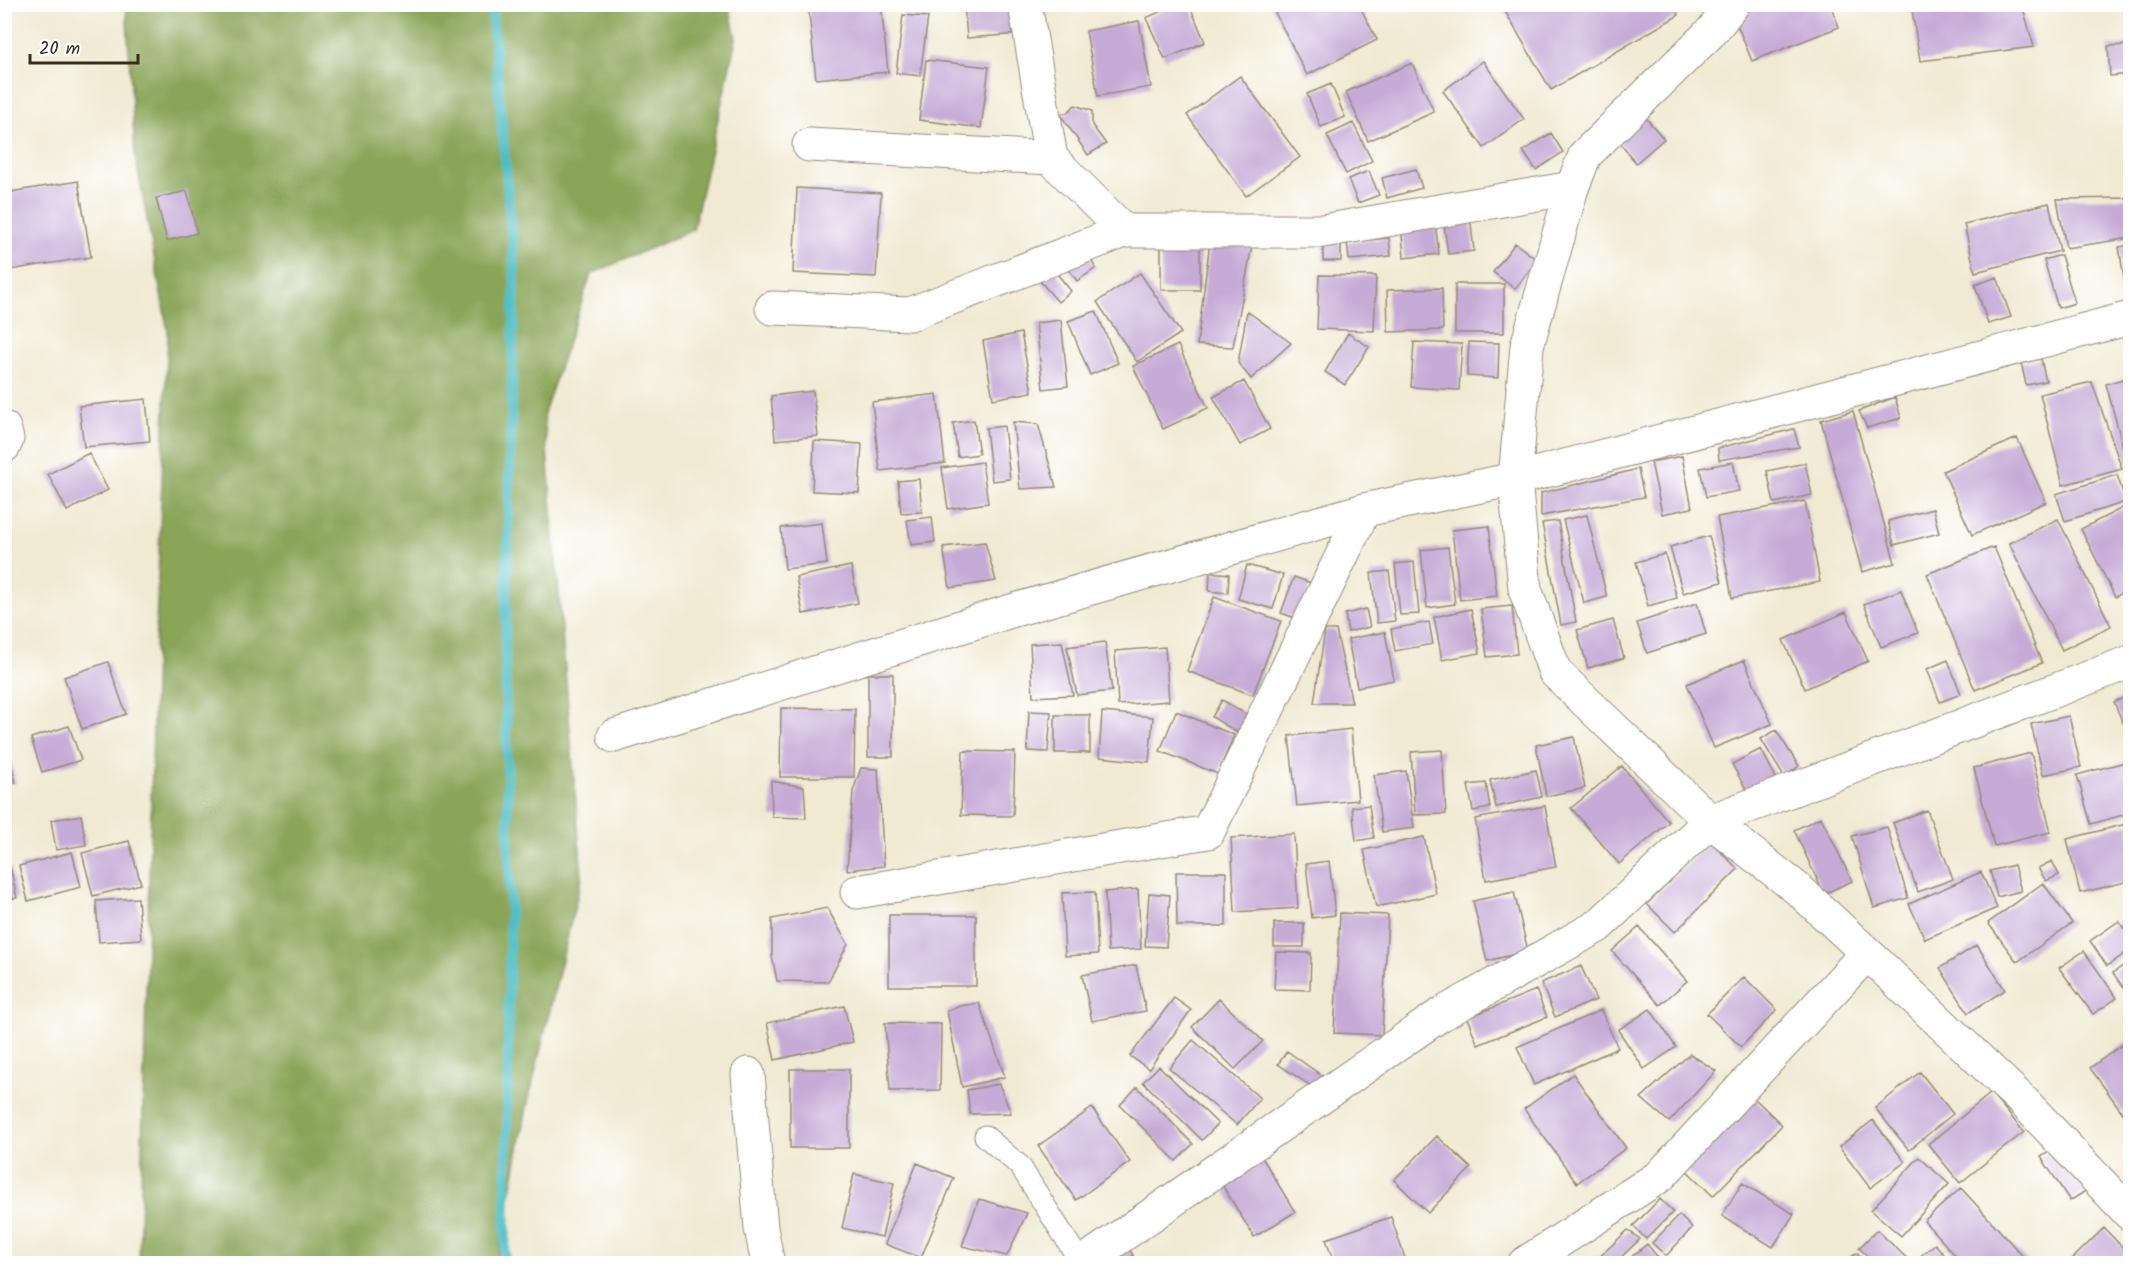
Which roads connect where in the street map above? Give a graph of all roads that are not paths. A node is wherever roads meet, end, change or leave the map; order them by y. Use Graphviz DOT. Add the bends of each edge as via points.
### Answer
graph roads {
  1 [pos="1025,4"];
  2 [pos="1733,4"];
  3 [pos="809,145"];
  4 [pos="1051,158"];
  5 [pos="1572,188"];
  6 [pos="1124,231"];
  7 [pos="772,308"];
  8 [pos="2130,318"];
  9 [pos="4,428"];
  10 [pos="4,446"];
  11 [pos="1515,480"];
  12 [pos="1364,510"];
  13 [pos="2130,662"];
  14 [pos="614,736"];
  15 [pos="1710,821"];
  16 [pos="857,892"];
  17 [pos="1867,953"];
  18 [pos="748,1074"];
  19 [pos="985,1137"];
  20 [pos="2130,1214"];
  21 [pos="768,1263"];
  22 [pos="1081,1263"];
  23 [pos="1524,1263"];
  1 -- 4 [label="street"];
  2 -- 5 [label="street" via="1713,30 1585,156"];
  3 -- 4 [label="street"];
  4 -- 6 [label="street"];
  5 -- 6 [label="street" via="1323,231"];
  5 -- 11 [label="street" via="1527,346"];
  6 -- 7 [label="street" via="910,314"];
  8 -- 11 [label="street"];
  9 -- 10 [label="street"];
  11 -- 12 [label="street"];
  11 -- 15 [label="street" via="1526,589 1555,672"];
  12 -- 14 [label="street" via="1011,611"];
  12 -- 16 [label="street" via="1208,832"];
  13 -- 15 [label="street"];
  15 -- 17 [label="street" via="1799,890"];
  15 -- 22 [label="street" via="1598,926 1440,1015"];
  17 -- 20 [label="street" via="2023,1101"];
  17 -- 23 [label="street" via="1660,1176"];
  18 -- 21 [label="street" via="761,1228"];
  19 -- 22 [label="lane" via="1020,1166"];
}
